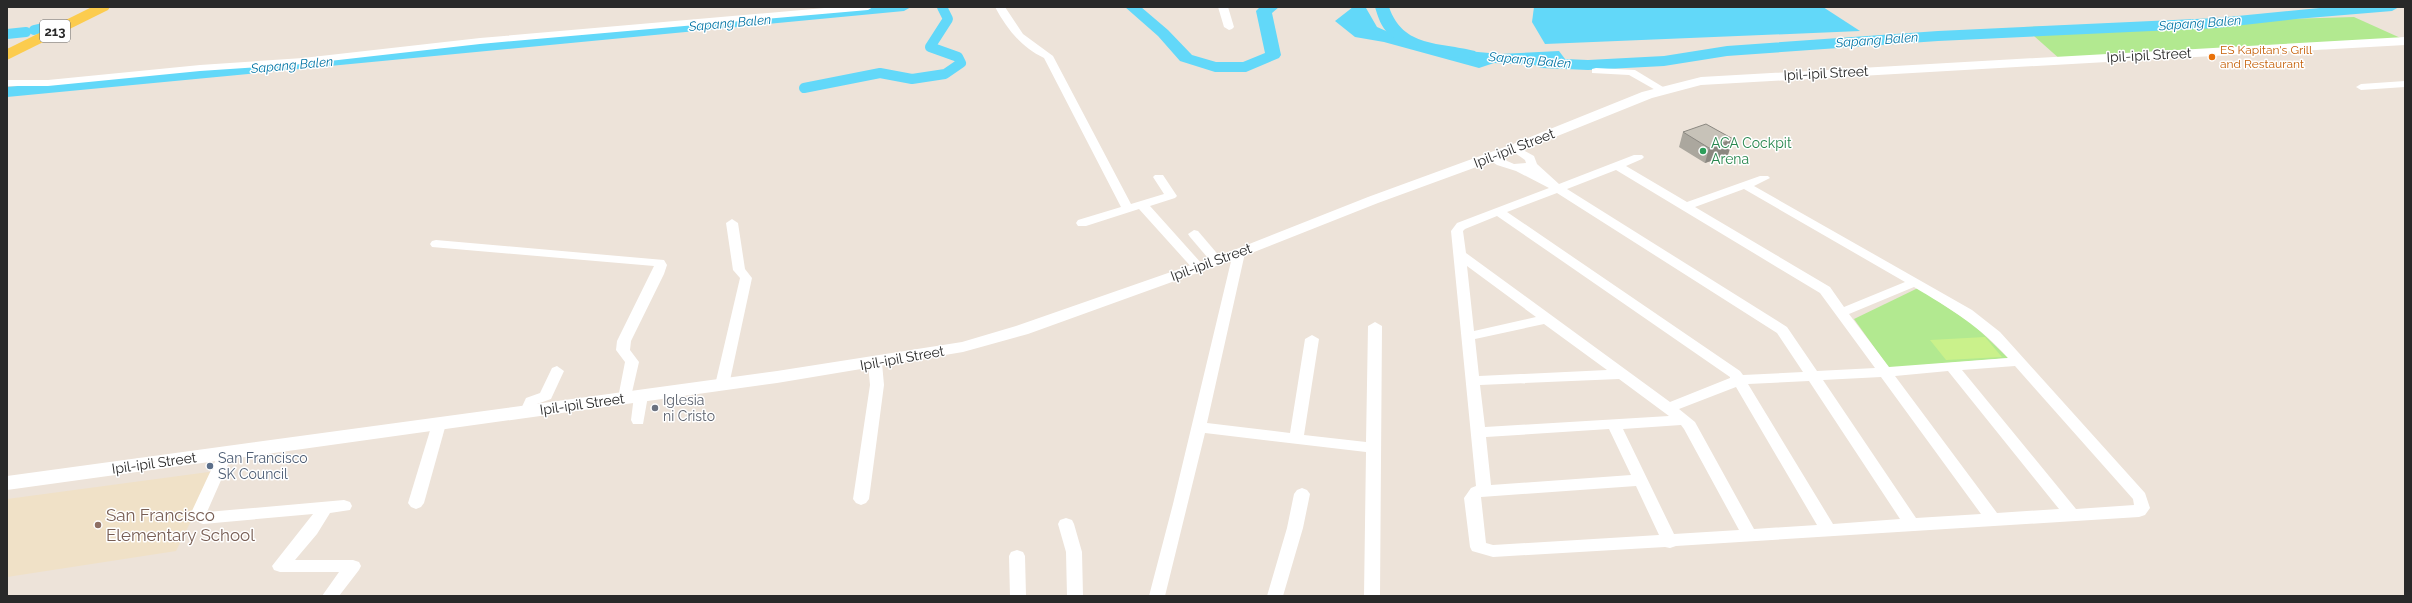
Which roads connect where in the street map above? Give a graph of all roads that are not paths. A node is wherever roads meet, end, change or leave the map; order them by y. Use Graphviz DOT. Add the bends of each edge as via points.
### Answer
graph roads {
  1 [pos="103,7"];
  2 [pos="868,7"];
  3 [pos="1000,7"];
  4 [pos="1223,7"];
  5 [pos="1229,27"];
  6 [pos="2405,41"];
  7 [pos="7,55"];
  8 [pos="1596,71"];
  9 [pos="7,83"];
  10 [pos="2405,84"];
  11 [pos="2361,87"];
  12 [pos="1663,90"];
  13 [pos="1514,148"];
  14 [pos="1491,157"];
  15 [pos="1638,157"];
  16 [pos="1532,165"];
  17 [pos="1618,166"];
  18 [pos="1518,168"];
  19 [pos="1159,177"];
  20 [pos="1764,178"];
  21 [pos="1546,181"];
  22 [pos="1746,186"];
  23 [pos="1561,189"];
  24 [pos="1142,205"];
  25 [pos="1687,206"];
  26 [pos="1128,209"];
  27 [pos="1500,213"];
  28 [pos="732,223"];
  29 [pos="1082,223"];
  30 [pos="1194,234"];
  31 [pos="436,244"];
  32 [pos="1239,253"];
  33 [pos="1461,256"];
  34 [pos="1217,260"];
  35 [pos="1198,267"];
  36 [pos="1915,282"];
  37 [pos="1841,312"];
  38 [pos="1547,319"];
  39 [pos="1375,326"];
  40 [pos="1469,336"];
  41 [pos="1312,339"];
  42 [pos="2020,361"];
  43 [pos="875,363"];
  44 [pos="1952,367"];
  45 [pos="557,371"];
  46 [pos="1886,372"];
  47 [pos="1623,374"];
  48 [pos="1813,377"];
  49 [pos="1739,380"];
  50 [pos="1473,381"];
  51 [pos="722,385"];
  52 [pos="640,396"];
  53 [pos="625,398"];
  54 [pos="1669,408"];
  55 [pos="527,412"];
  56 [pos="638,420"];
  57 [pos="1684,420"];
  58 [pos="439,424"];
  59 [pos="1614,424"];
  60 [pos="1199,427"];
  61 [pos="1478,432"];
  62 [pos="1296,439"];
  63 [pos="1373,448"];
  64 [pos="226,453"];
  65 [pos="1641,480"];
  66 [pos="7,484"];
  67 [pos="1484,490"];
  68 [pos="1302,494"];
  69 [pos="861,499"];
  70 [pos="416,503"];
  71 [pos="344,506"];
  72 [pos="325,508"];
  73 [pos="2072,514"];
  74 [pos="1992,518"];
  75 [pos="1066,524"];
  76 [pos="1912,525"];
  77 [pos="1830,531"];
  78 [pos="1750,536"];
  79 [pos="1670,542"];
  80 [pos="1017,556"];
  81 [pos="330,596"];
  82 [pos="1018,596"];
  83 [pos="1075,596"];
  84 [pos="1157,596"];
  85 [pos="1275,596"];
  86 [pos="1372,596"];
  1 -- 7 [label="main road, 213"];
  2 -- 9 [label="street" via="472,42 302,61 193,68 48,84"];
  3 -- 26 [label="street" via="1032,50 1048,56"];
  4 -- 5 [label="street"];
  6 -- 12 [label="street, Ipil-ipil Street" via="1758,76 1701,81"];
  8 -- 12 [label="street" via="1631,72"];
  10 -- 11 [label="street"];
  12 -- 13 [label="street, Ipil-ipil Street"];
  13 -- 14 [label="street, Ipil-ipil Street"];
  13 -- 16 [label="street" via="1530,158"];
  14 -- 18 [label="street"];
  14 -- 32 [label="street, Ipil-ipil Street"];
  15 -- 17 [label="street"];
  16 -- 18 [label="street"];
  16 -- 21 [label="street" via="1546,176"];
  17 -- 23 [label="street"];
  17 -- 25 [label="street"];
  18 -- 21 [label="street"];
  19 -- 24 [label="street" via="1171,196"];
  20 -- 22 [label="street"];
  21 -- 23 [label="street"];
  22 -- 25 [label="street"];
  22 -- 36 [label="street"];
  23 -- 27 [label="street"];
  23 -- 48 [label="street" via="1782,330"];
  24 -- 26 [label="street"];
  24 -- 35 [label="street"];
  25 -- 37 [label="street" via="1821,286"];
  26 -- 29 [label="street"];
  27 -- 33 [label="street" via="1461,226 1457,230"];
  27 -- 49 [label="street" via="1728,369"];
  28 -- 51 [label="street" via="739,270 746,278"];
  30 -- 34 [label="street"];
  31 -- 53 [label="street" via="660,263 658,274 624,341 623,350 632,362"];
  32 -- 34 [label="street, Ipil-ipil Street"];
  32 -- 60 [label="street"];
  33 -- 38 [label="street"];
  33 -- 40 [label="street"];
  34 -- 35 [label="street, Ipil-ipil Street"];
  35 -- 43 [label="street, Ipil-ipil Street" via="996,339"];
  36 -- 37 [label="street"];
  36 -- 42 [label="street" via="1967,313 1995,335"];
  37 -- 46 [label="street"];
  38 -- 40 [label="street"];
  38 -- 47 [label="street"];
  39 -- 63 [label="street"];
  40 -- 50 [label="street"];
  41 -- 62 [label="street"];
  42 -- 44 [label="street"];
  42 -- 73 [label="street" via="2140,497 2142,505 2139,511"];
  43 -- 51 [label="street, Ipil-ipil Street"];
  43 -- 69 [label="street" via="877,385"];
  44 -- 46 [label="street"];
  44 -- 73 [label="street"];
  45 -- 55 [label="street" via="546,396 531,401"];
  46 -- 48 [label="street"];
  46 -- 74 [label="street"];
  47 -- 50 [label="street"];
  47 -- 54 [label="street"];
  48 -- 49 [label="street"];
  48 -- 76 [label="street"];
  49 -- 54 [label="street"];
  49 -- 77 [label="street"];
  50 -- 61 [label="street"];
  51 -- 52 [label="street, Ipil-ipil Street"];
  52 -- 53 [label="street, Ipil-ipil Street"];
  52 -- 56 [label="street"];
  53 -- 55 [label="street, Ipil-ipil Street"];
  54 -- 57 [label="street"];
  55 -- 58 [label="street, Ipil-ipil Street"];
  57 -- 59 [label="street"];
  57 -- 78 [label="street" via="1690,426"];
  58 -- 64 [label="street, Ipil-ipil Street"];
  58 -- 70 [label="street"];
  59 -- 61 [label="street"];
  59 -- 65 [label="street"];
  60 -- 62 [label="street"];
  60 -- 84 [label="street"];
  61 -- 67 [label="street"];
  62 -- 63 [label="street"];
  63 -- 86 [label="street"];
  64 -- 66 [label="street, Ipil-ipil Street"];
  64 -- 72 [label="street" via="199,513 203,518"];
  65 -- 67 [label="street"];
  65 -- 79 [label="street"];
  67 -- 79 [label="street" via="1476,492 1472,498 1476,544 1483,549 1493,551"];
  68 -- 85 [label="street"];
  71 -- 72 [label="street"];
  72 -- 81 [label="street" via="311,530 280,566 353,566"];
  73 -- 74 [label="street"];
  74 -- 76 [label="street"];
  75 -- 83 [label="street" via="1074,552"];
  76 -- 77 [label="street"];
  77 -- 78 [label="street"];
  78 -- 79 [label="street"];
  80 -- 82 [label="street"];
}
